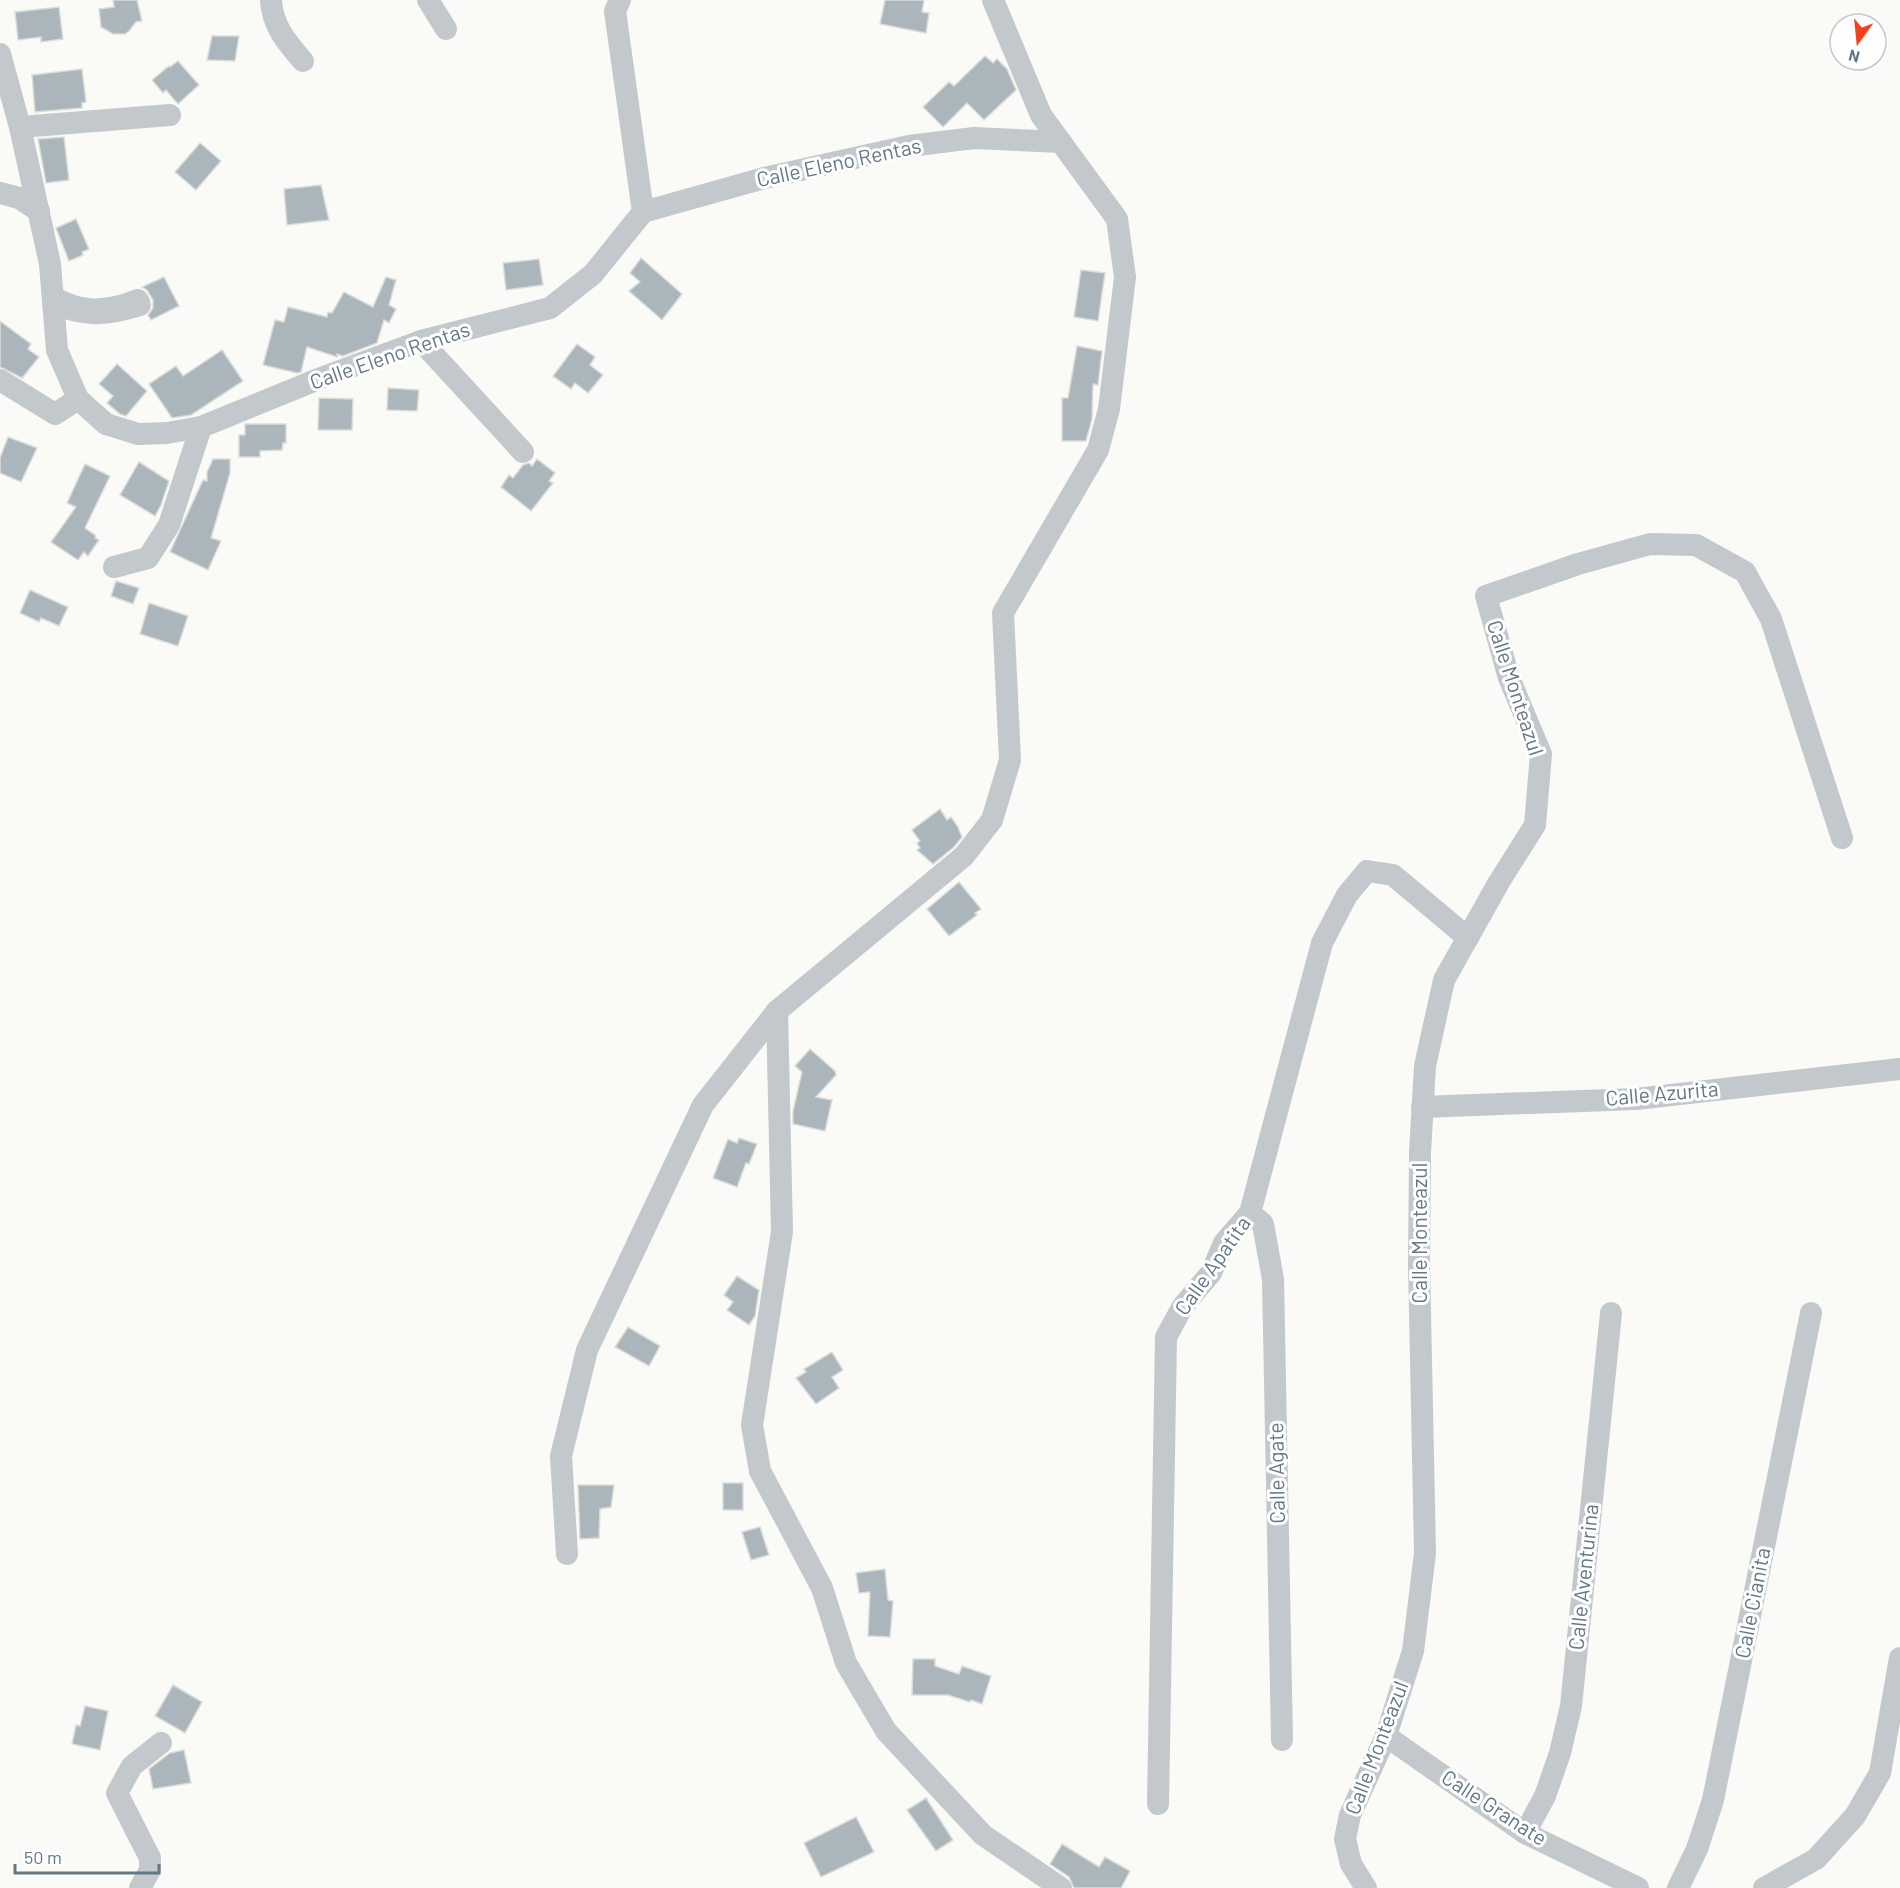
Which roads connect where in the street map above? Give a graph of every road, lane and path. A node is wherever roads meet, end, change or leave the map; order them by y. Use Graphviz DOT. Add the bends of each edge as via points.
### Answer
graph roads {
  1 [pos="272,0"];
  2 [pos="428,0"];
  3 [pos="620,0"];
  4 [pos="993,0"];
  5 [pos="446,29"];
  6 [pos="0,54"];
  7 [pos="303,61"];
  8 [pos="170,115"];
  9 [pos="20,127"];
  10 [pos="1060,142"];
  11 [pos="0,193"];
  12 [pos="39,211"];
  13 [pos="643,212"];
  14 [pos="421,341"];
  15 [pos="0,380"];
  16 [pos="78,399"];
  17 [pos="201,427"];
  18 [pos="523,452"];
  19 [pos="114,567"];
  20 [pos="1842,838"];
  21 [pos="1468,938"];
  22 [pos="777,1011"];
  23 [pos="1900,1069"];
  24 [pos="1422,1107"];
  25 [pos="1250,1214"];
  26 [pos="1611,1313"];
  27 [pos="1811,1313"];
  28 [pos="567,1554"];
  29 [pos="1900,1658"];
  30 [pos="1386,1736"];
  31 [pos="1282,1740"];
  32 [pos="161,1743"];
  33 [pos="1158,1804"];
  34 [pos="1525,1833"];
  35 [pos="140,1888"];
  36 [pos="1060,1888"];
  37 [pos="1366,1888"];
  38 [pos="1638,1888"];
  39 [pos="1678,1888"];
  40 [pos="1764,1888"];
  1 -- 7 [label="street" via="272,11 284,41"];
  2 -- 5 [label="street"];
  3 -- 13 [label="street" via="615,11"];
  4 -- 10 [label="street" via="1041,115"];
  6 -- 9 [label="street, Calle Eleno Rentas"];
  8 -- 9 [label="street"];
  9 -- 12 [label="street, Calle Eleno Rentas"];
  10 -- 13 [label="street, Calle Eleno Rentas" via="974,138 909,146 765,178"];
  10 -- 22 [label="street" via="1117,219 1125,277 1110,409 1098,450 1003,613 1010,760 992,820 964,856"];
  11 -- 12 [label="street" via="20,198"];
  12 -- 16 [label="street, Calle Eleno Rentas" via="50,264 57,350"];
  13 -- 14 [label="street, Calle Eleno Rentas" via="593,274 550,308"];
  14 -- 17 [label="street, Calle Eleno Rentas"];
  14 -- 18 [label="street"];
  15 -- 16 [label="street" via="56,414"];
  16 -- 17 [label="street, Calle Eleno Rentas" via="106,424 138,434"];
  17 -- 19 [label="street" via="164,533 148,558"];
  20 -- 21 [label="street, Calle Monteazul" via="1771,619 1745,572 1696,545 1650,544 1486,596 1509,678 1541,754 1535,825"];
  21 -- 24 [label="street, Calle Monteazul" via="1444,980 1425,1066"];
  21 -- 25 [label="street, Calle Apatita" via="1393,875 1367,871 1347,895 1322,943"];
  22 -- 28 [label="street" via="703,1105 587,1350 561,1456"];
  22 -- 36 [label="street" via="782,1232 752,1425 760,1471 822,1588 846,1663 886,1731 982,1835"];
  23 -- 24 [label="street, Calle Azurita" via="1636,1099"];
  24 -- 30 [label="street, Calle Monteazul" via="1419,1264 1425,1553 1413,1651"];
  25 -- 31 [label="street, Calle Agate" via="1263,1224 1273,1279"];
  25 -- 33 [label="street, Calle Apatita" via="1224,1243 1211,1273 1183,1306 1166,1337"];
  26 -- 34 [label="street, Calle Aventurina" via="1571,1706 1545,1796"];
  27 -- 39 [label="street, Calle Cianita" via="1713,1800 1697,1849"];
  29 -- 40 [label="street" via="1880,1773 1860,1808 1816,1859"];
  30 -- 34 [label="street, Calle Granate"];
  30 -- 37 [label="street, Calle Monteazul" via="1350,1815 1345,1839 1351,1864"];
  32 -- 35 [label="street" via="132,1766 117,1793 150,1858 150,1870"];
  34 -- 38 [label="street, Calle Granate"];
}
